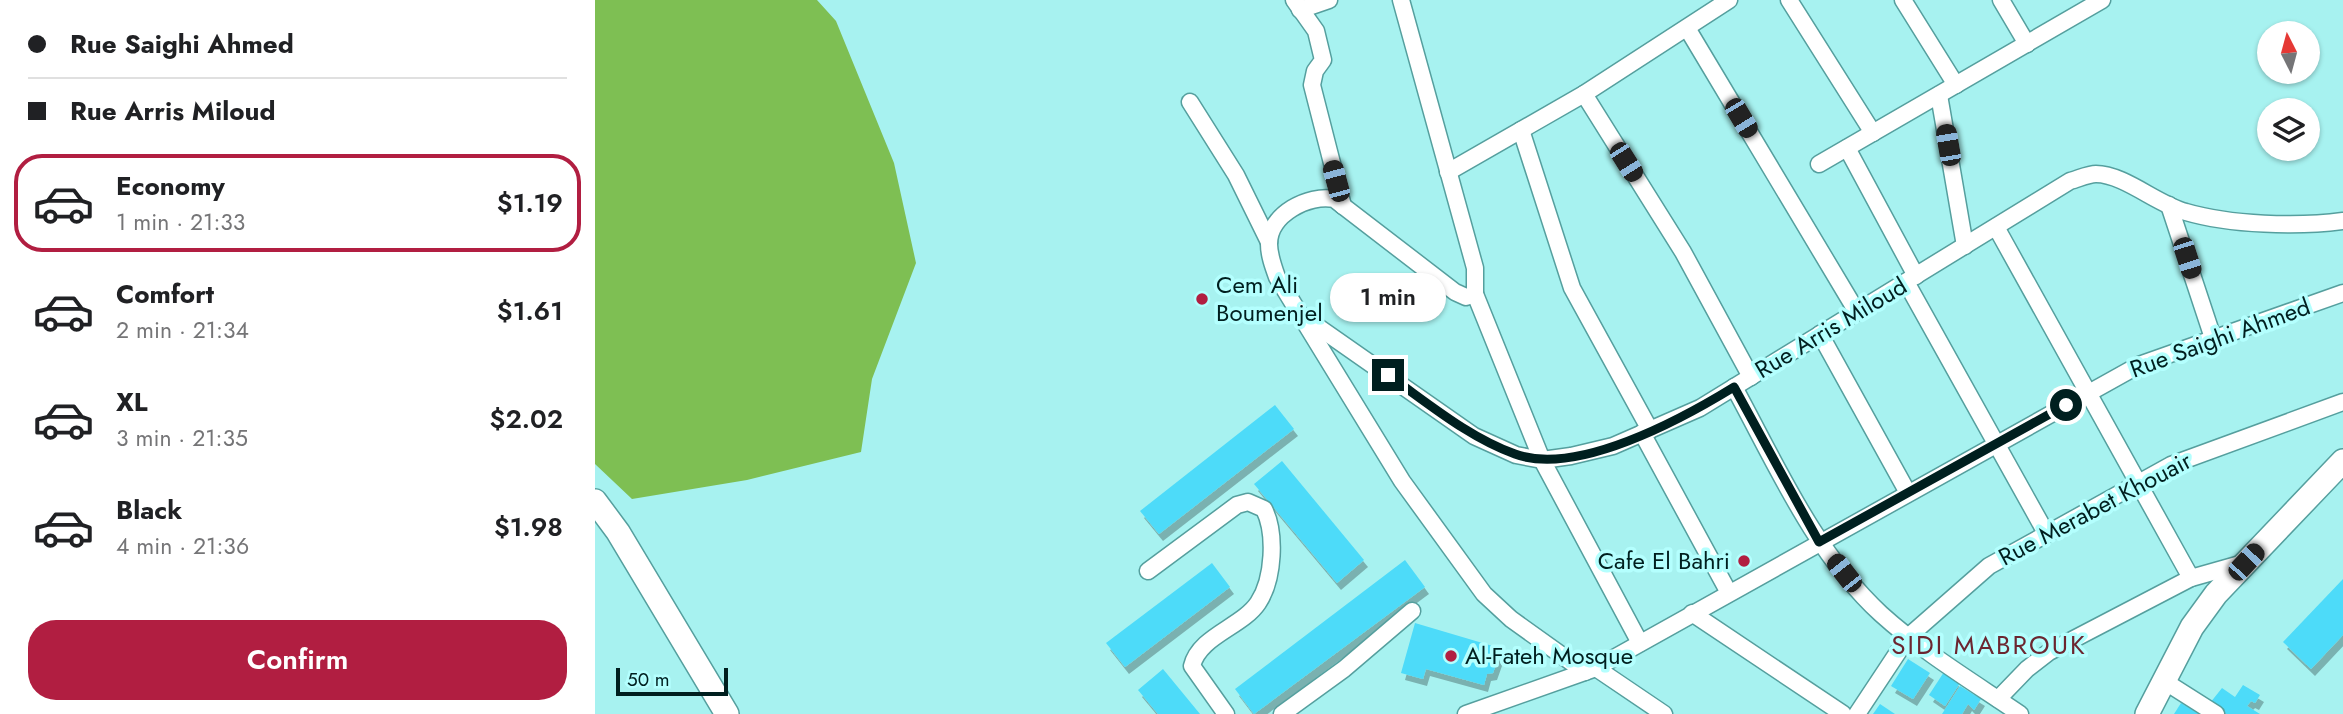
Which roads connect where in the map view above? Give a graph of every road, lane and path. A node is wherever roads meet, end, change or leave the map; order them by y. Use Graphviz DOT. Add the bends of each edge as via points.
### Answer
graph roads {
  1 [pos="1329,0"];
  2 [pos="1401,0"];
  3 [pos="1729,0"];
  4 [pos="1789,0"];
  5 [pos="1903,0"];
  6 [pos="2001,0"];
  7 [pos="2102,0"];
  8 [pos="1297,5"];
  9 [pos="1686,27"];
  10 [pos="2027,44"];
  11 [pos="1956,85"];
  12 [pos="1584,94"];
  13 [pos="1939,95"];
  14 [pos="1190,102"];
  15 [pos="1521,130"];
  16 [pos="1873,133"];
  17 [pos="1847,148"];
  18 [pos="1819,164"];
  19 [pos="1448,172"];
  20 [pos="2169,205"];
  21 [pos="1343,206"];
  22 [pos="2343,221"];
  23 [pos="1996,227"];
  24 [pos="1269,242"];
  25 [pos="1965,246"];
  26 [pos="1911,279"];
  27 [pos="2343,293"];
  28 [pos="1475,294"];
  29 [pos="1857,312"];
  30 [pos="1301,314"];
  31 [pos="1821,334"];
  32 [pos="2213,338"];
  33 [pos="1751,377"];
  34 [pos="1734,387"];
  35 [pos="2088,393"];
  36 [pos="2343,402"];
  37 [pos="1646,432"];
  38 [pos="1997,442"];
  39 [pos="1542,460"];
  40 [pos="2343,461"];
  41 [pos="2139,481"];
  42 [pos="1908,493"];
  43 [pos="595,501"];
  44 [pos="2046,533"];
  45 [pos="1819,542"];
  46 [pos="2246,562"];
  47 [pos="1148,571"];
  48 [pos="2191,578"];
  49 [pos="1729,593"];
  50 [pos="1412,611"];
  51 [pos="1692,613"];
  52 [pos="1908,637"];
  53 [pos="1640,643"];
  54 [pos="1591,670"];
  55 [pos="2164,681"];
  56 [pos="1998,699"];
  57 [pos="727,714"];
  58 [pos="1226,714"];
  59 [pos="1282,714"];
  60 [pos="1466,714"];
  61 [pos="1664,714"];
  62 [pos="1843,714"];
  63 [pos="1857,714"];
  64 [pos="2020,714"];
  65 [pos="2147,714"];
  66 [pos="2216,714"];
  1 -- 8 [label="street"];
  2 -- 19 [label="street"];
  3 -- 9 [label="street"];
  4 -- 16 [label="street"];
  5 -- 11 [label="street"];
  6 -- 10 [label="street"];
  7 -- 10 [label="street"];
  8 -- 21 [label="street" via="1316,31 1323,60 1312,85"];
  9 -- 12 [label="street"];
  9 -- 29 [label="street"];
  10 -- 11 [label="street"];
  11 -- 13 [label="street"];
  12 -- 15 [label="street"];
  12 -- 33 [label="street" via="1683,252"];
  13 -- 16 [label="street"];
  13 -- 25 [label="street"];
  14 -- 24 [label="street" via="1236,174"];
  15 -- 19 [label="street"];
  15 -- 37 [label="street" via="1572,288"];
  16 -- 17 [label="street"];
  17 -- 18 [label="street"];
  17 -- 26 [label="street"];
  19 -- 28 [label="street" via="1475,268"];
  20 -- 22 [label="street, Rue Arris Miloud" via="2213,218"];
  20 -- 23 [label="street, Rue Arris Miloud" via="2117,179 2096,174 2070,181"];
  20 -- 32 [label="street"];
  21 -- 24 [label="street" via="1320,197 1305,201 1282,217"];
  21 -- 28 [label="street" via="1455,292 1466,297"];
  23 -- 25 [label="street, Rue Arris Miloud"];
  23 -- 35 [label="street"];
  24 -- 30 [label="street" via="1277,276"];
  25 -- 26 [label="street, Rue Arris Miloud"];
  26 -- 29 [label="street, Rue Arris Miloud"];
  26 -- 38 [label="street"];
  27 -- 32 [label="street, Rue Saighi Ahmed"];
  28 -- 39 [label="street"];
  29 -- 31 [label="street, Rue Arris Miloud"];
  30 -- 39 [label="street, Rue Arris Miloud" via="1474,436 1516,455"];
  30 -- 54 [label="street" via="1402,481 1484,594 1511,619"];
  31 -- 33 [label="street, Rue Arris Miloud"];
  31 -- 42 [label="street"];
  32 -- 35 [label="street, Rue Saighi Ahmed" via="2139,365"];
  33 -- 34 [label="street, Rue Arris Miloud"];
  34 -- 37 [label="street, Rue Arris Miloud"];
  34 -- 45 [label="street"];
  35 -- 38 [label="street, Rue Saighi Ahmed"];
  35 -- 41 [label="street"];
  36 -- 41 [label="street, Rue Merabet Khouair" via="2239,437"];
  37 -- 39 [label="street, Rue Arris Miloud" via="1613,446"];
  37 -- 49 [label="street"];
  38 -- 42 [label="street, Rue Saighi Ahmed"];
  38 -- 44 [label="street"];
  39 -- 53 [label="street"];
  40 -- 46 [label="street"];
  41 -- 44 [label="street, Rue Merabet Khouair"];
  41 -- 48 [label="street"];
  42 -- 45 [label="street, Rue Saighi Ahmed"];
  43 -- 57 [label="street"];
  44 -- 52 [label="street, Rue Merabet Khouair" via="1989,566"];
  45 -- 49 [label="street, Rue Saighi Ahmed"];
  45 -- 52 [label="street"];
  46 -- 48 [label="street"];
  46 -- 55 [label="street" via="2192,627"];
  47 -- 58 [label="street" via="1237,505 1248,502 1264,509 1272,524 1272,558 1258,603 1198,651 1192,666"];
  48 -- 56 [label="street" via="2049,652"];
  49 -- 51 [label="street, Rue Saighi Ahmed"];
  50 -- 59 [label="street"];
  51 -- 53 [label="street, Rue Saighi Ahmed"];
  51 -- 62 [label="street"];
  52 -- 56 [label="street"];
  52 -- 63 [label="street, Rue Merabet Khouair"];
  53 -- 54 [label="street, Rue Saighi Ahmed"];
  54 -- 60 [label="street, Rue Saighi Ahmed"];
  54 -- 61 [label="street"];
  55 -- 65 [label="street"];
  55 -- 66 [label="street"];
  56 -- 64 [label="street"];
}
